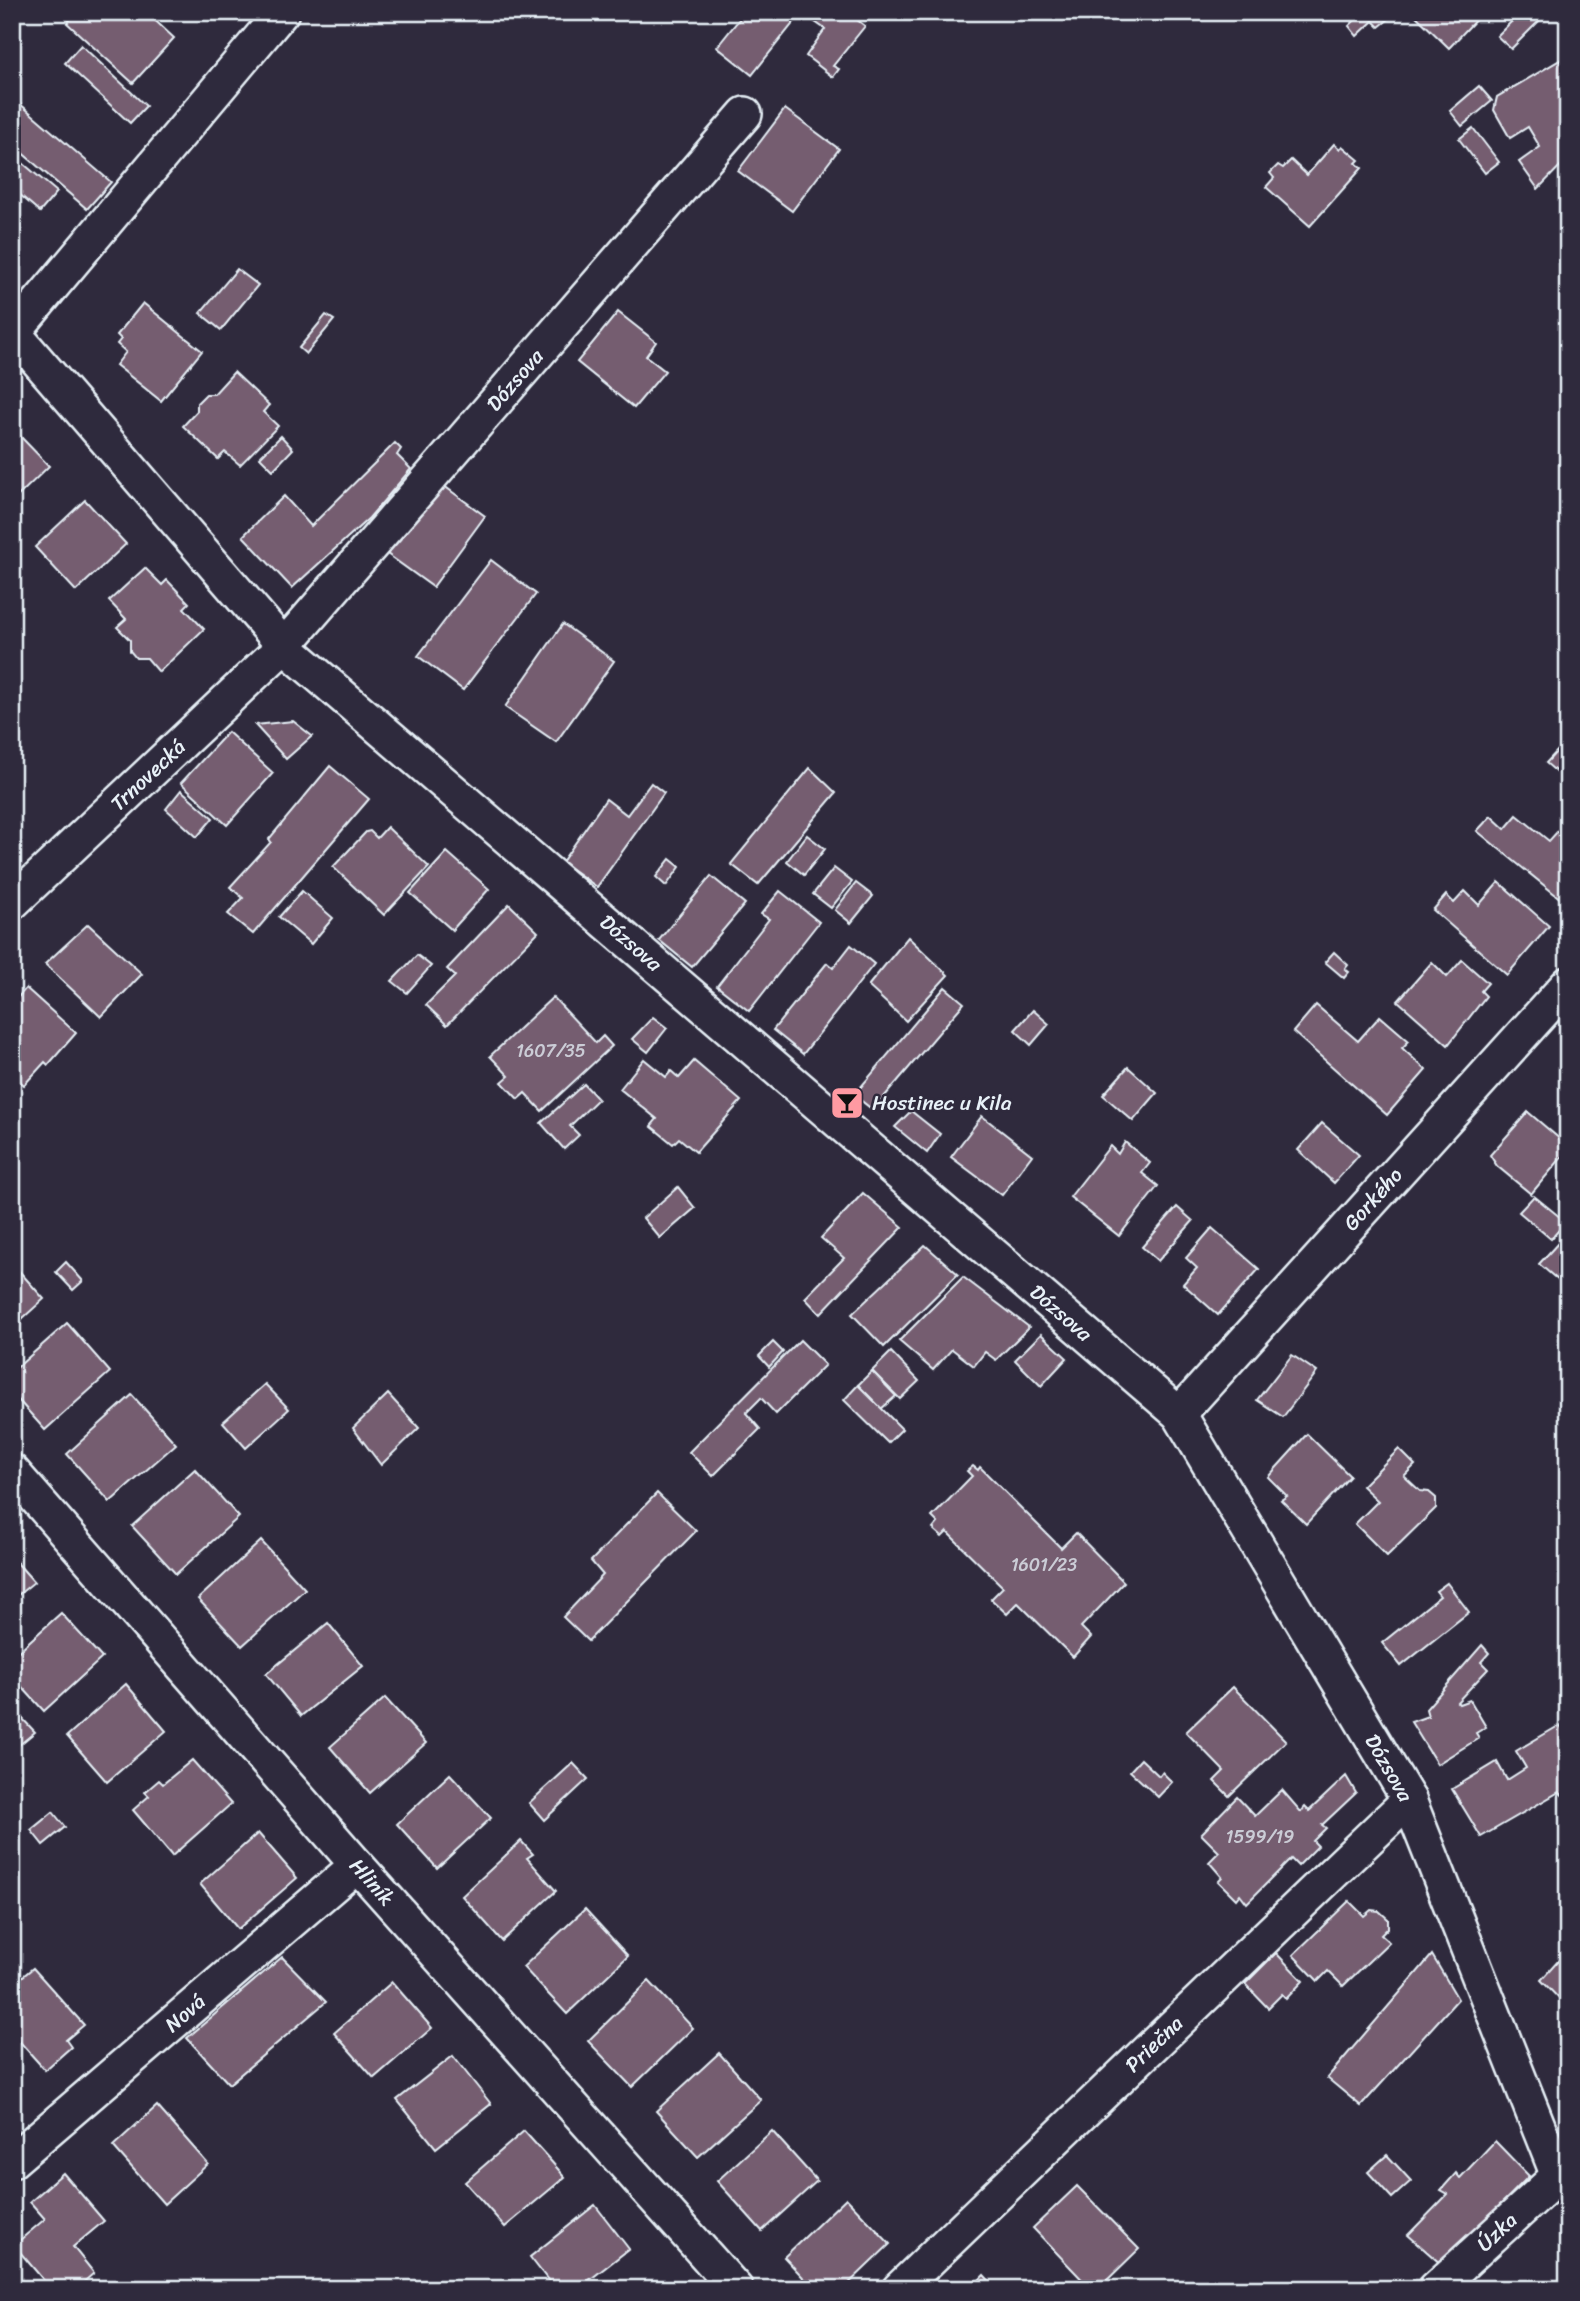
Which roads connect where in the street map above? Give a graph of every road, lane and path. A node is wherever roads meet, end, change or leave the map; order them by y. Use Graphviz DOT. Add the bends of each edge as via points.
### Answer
graph roads {
  1 [pos="282,12"];
  2 [pos="745,114"];
  3 [pos="13,332"];
  4 [pos="284,646"];
  5 [pos="12,903"];
  6 [pos="1568,984"];
  7 [pos="1179,1414"];
  8 [pos="12,1471"];
  9 [pos="1409,1800"];
  10 [pos="357,1865"];
  11 [pos="12,2161"];
  12 [pos="1563,2181"];
  13 [pos="736,2289"];
  14 [pos="899,2289"];
  15 [pos="1435,2289"];
  1 -- 3 [label="street, Dózsova"];
  2 -- 4 [label="street, Dózsova"];
  3 -- 4 [label="street, Dózsova"];
  4 -- 5 [label="street, Trnovecká"];
  4 -- 7 [label="street, Dózsova"];
  6 -- 7 [label="street, Gorkého"];
  7 -- 9 [label="street, Dózsova"];
  8 -- 10 [label="street, Hliník"];
  9 -- 12 [label="street, Dózsova"];
  9 -- 14 [label="street, Priečna"];
  10 -- 11 [label="street, Nová"];
  10 -- 13 [label="street, Hliník"];
  12 -- 15 [label="street, Úzka"];
}
